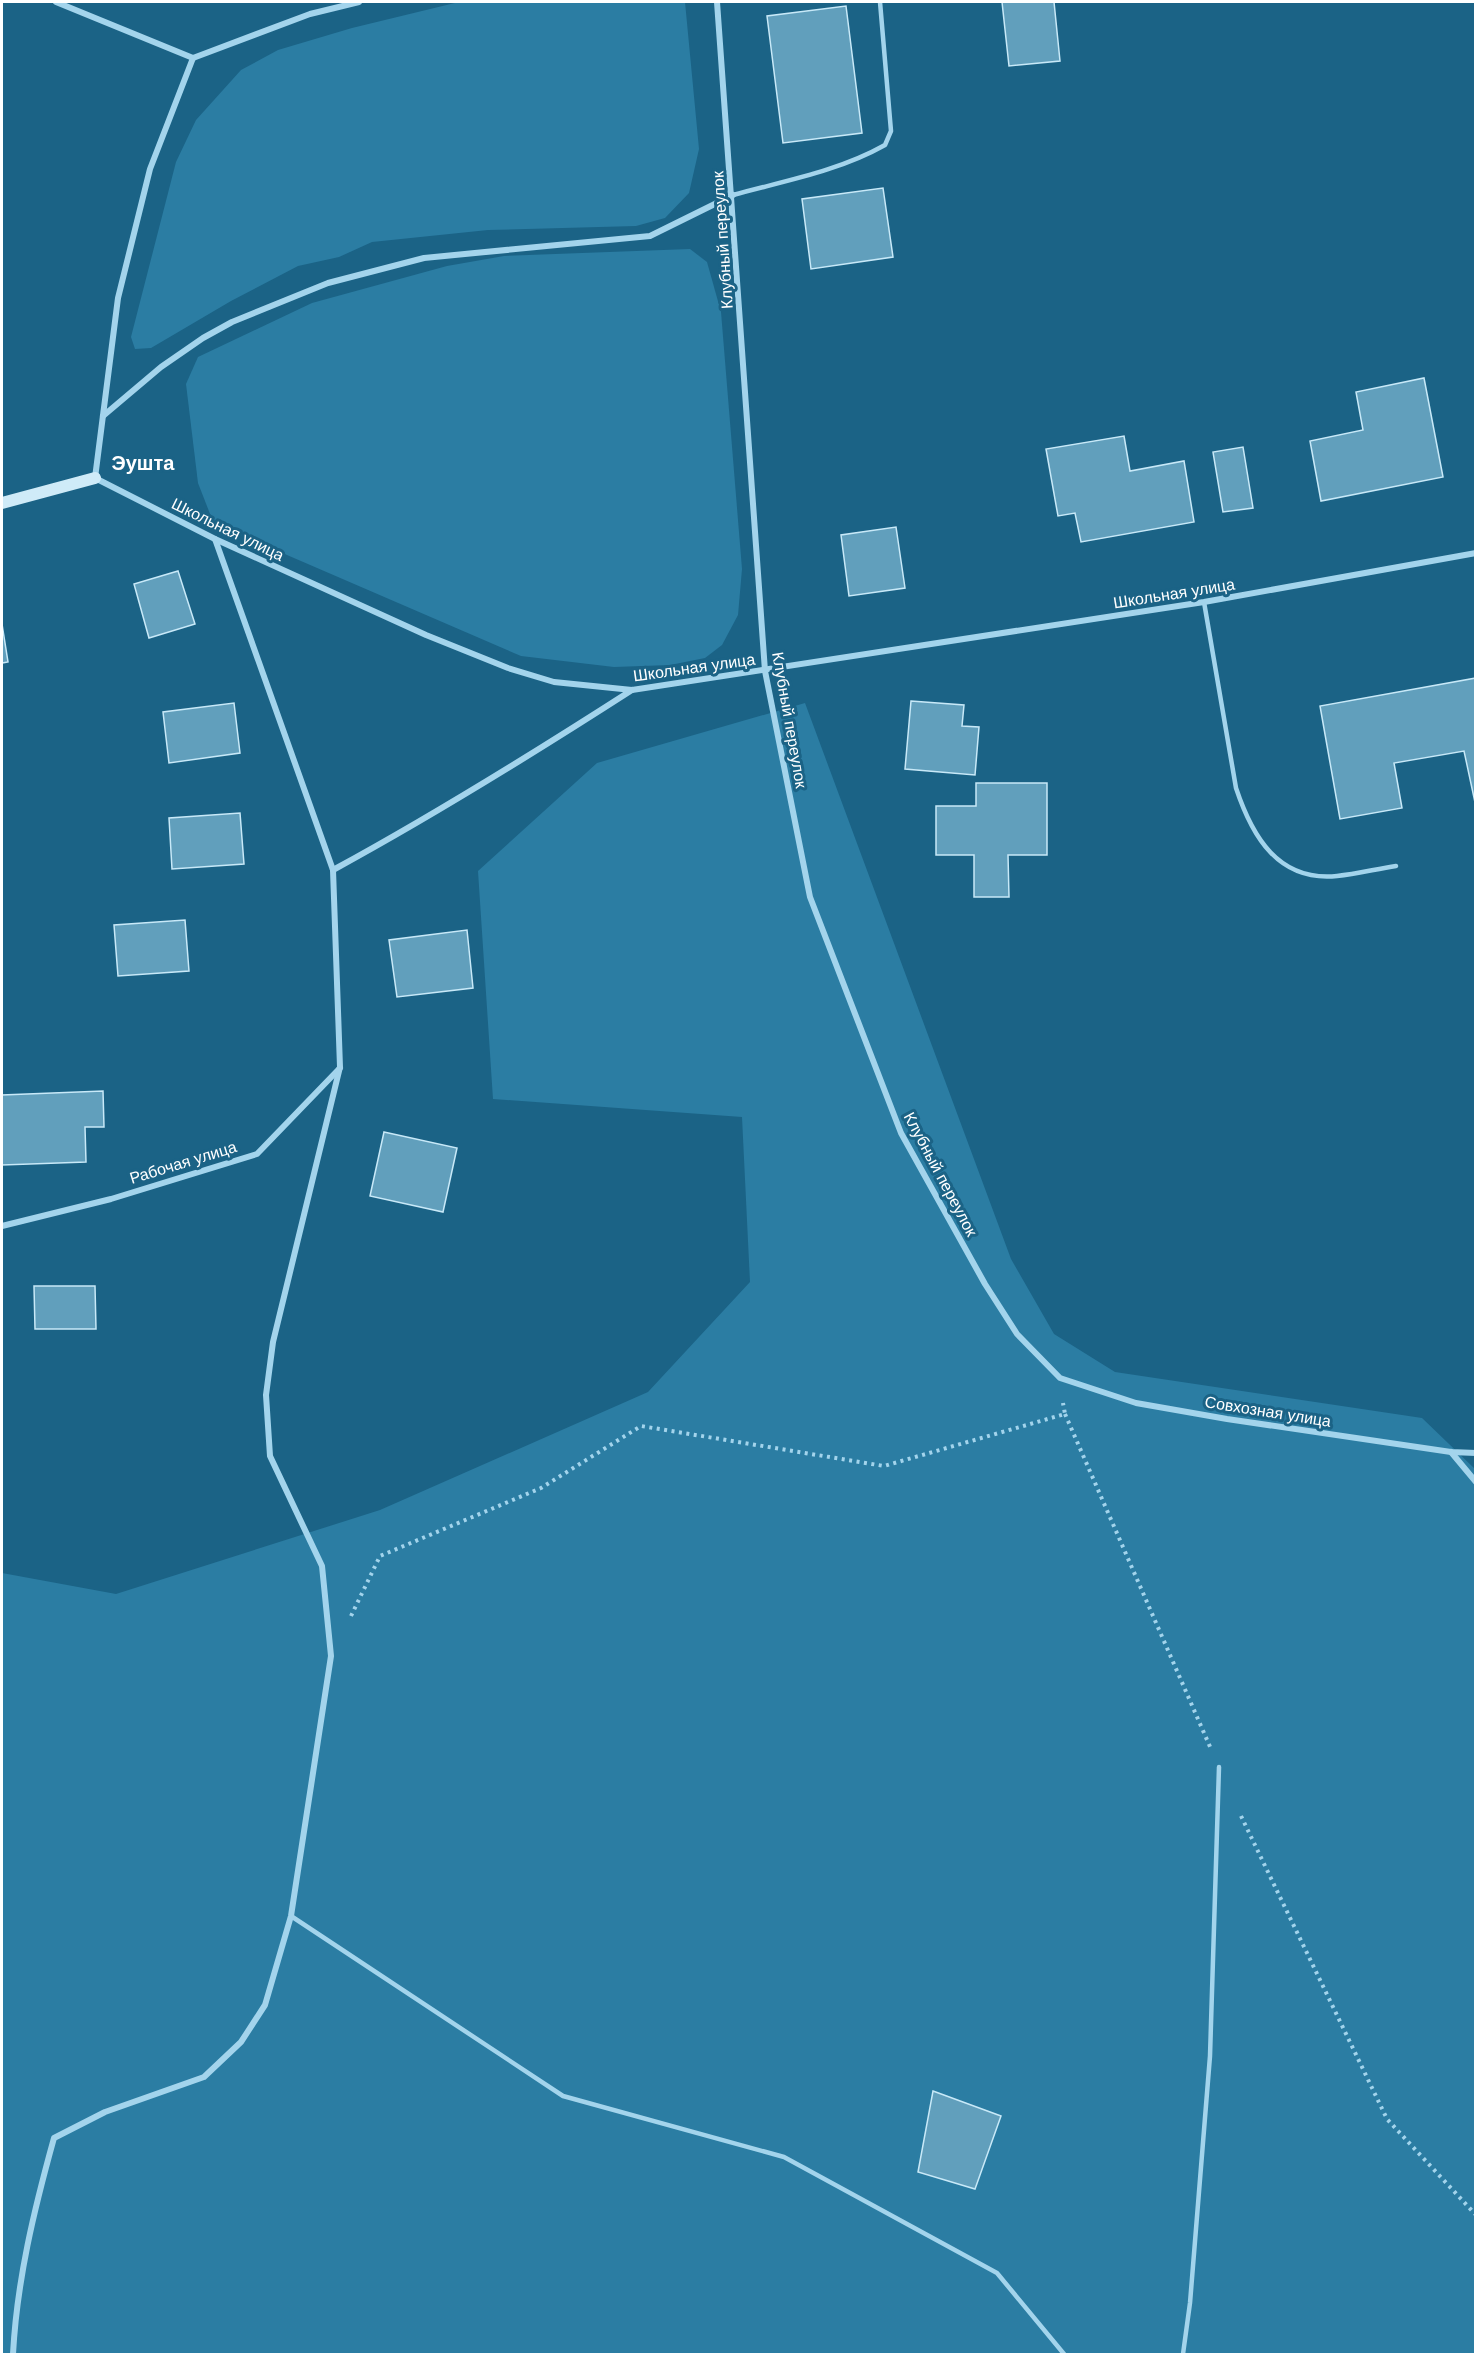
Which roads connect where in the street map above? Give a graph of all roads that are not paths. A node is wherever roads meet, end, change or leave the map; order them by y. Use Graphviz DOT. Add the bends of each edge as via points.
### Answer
graph roads {
  1 [pos="57,2"];
  2 [pos="359,2"];
  3 [pos="717,2"];
  4 [pos="880,2"];
  5 [pos="193,58"];
  6 [pos="733,195"];
  7 [pos="103,416"];
  8 [pos="95,478"];
  9 [pos="2,503"];
  10 [pos="215,539"];
  11 [pos="1476,554"];
  12 [pos="1204,602"];
  13 [pos="765,671"];
  14 [pos="632,690"];
  15 [pos="1396,866"];
  16 [pos="333,870"];
  17 [pos="340,1067"];
  18 [pos="2,1226"];
  19 [pos="1060,1378"];
  20 [pos="1451,1452"];
  21 [pos="1476,1453"];
  22 [pos="1476,1482"];
  23 [pos="1219,1767"];
  24 [pos="291,1916"];
  25 [pos="13,2355"];
  26 [pos="1064,2355"];
  27 [pos="1183,2355"];
  1 -- 5 [label="street"];
  2 -- 5 [label="street" via="310,14"];
  3 -- 6 [label="street, Клубный переулок"];
  4 -- 6 [label="lane" via="891,131 885,145 821,171"];
  5 -- 7 [label="street" via="150,169 118,298"];
  6 -- 7 [label="street" via="650,236 424,258 328,283 203,338"];
  6 -- 13 [label="street, Клубный переулок"];
  7 -- 8 [label="street"];
  8 -- 9 [label="street"];
  8 -- 10 [label="street, Школьная улица"];
  10 -- 14 [label="street, Школьная улица" via="508,668 554,682"];
  10 -- 16 [label="street"];
  11 -- 12 [label="street, Школьная улица"];
  12 -- 13 [label="street, Школьная улица"];
  12 -- 15 [label="lane" via="1236,788 1259,842 1286,866 1307,873 1334,876"];
  13 -- 14 [label="street, Школьная улица"];
  13 -- 19 [label="street, Клубный переулок" via="810,897 901,1133 1017,1334"];
  14 -- 16 [label="street" via="443,808"];
  16 -- 17 [label="street"];
  17 -- 18 [label="street, Рабочая улица" via="256,1154"];
  17 -- 24 [label="street" via="273,1342 266,1395 270,1456 322,1566 331,1656"];
  19 -- 20 [label="street, Совхозная улица" via="1136,1403"];
  20 -- 21 [label="street, Совхозная улица"];
  20 -- 22 [label="street"];
  23 -- 27 [label="lane" via="1209,2056"];
  24 -- 25 [label="street" via="265,2005 241,2042 204,2078 105,2112 54,2138 30,2226 15,2314"];
  24 -- 26 [label="lane" via="563,2096 784,2157 997,2273"];
}
